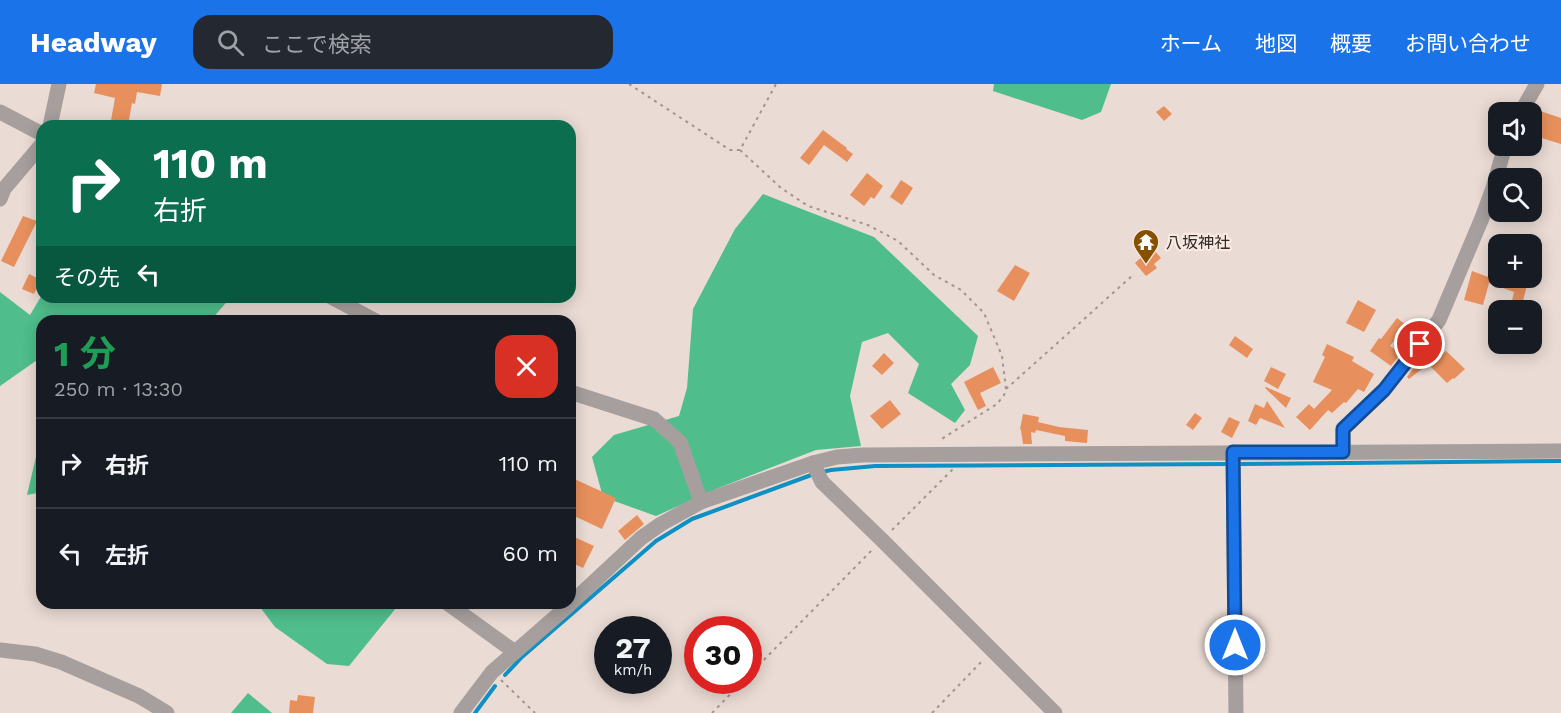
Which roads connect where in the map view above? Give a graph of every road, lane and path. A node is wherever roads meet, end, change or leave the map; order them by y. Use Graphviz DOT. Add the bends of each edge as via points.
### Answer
graph roads {
  1 [pos="59,84"];
  2 [pos="629,84"];
  3 [pos="776,84"];
  4 [pos="1537,84"];
  5 [pos="1527,102"];
  6 [pos="0,112"];
  7 [pos="51,120"];
  8 [pos="36,131"];
  9 [pos="740,150"];
  10 [pos="36,151"];
  11 [pos="1502,156"];
  12 [pos="0,199"];
  13 [pos="1131,276"];
  14 [pos="342,303"];
  15 [pos="365,315"];
  16 [pos="1006,389"];
  17 [pos="576,394"];
  18 [pos="937,443"];
  19 [pos="1233,452"];
  20 [pos="1343,452"];
  21 [pos="1561,452"];
  22 [pos="953,469"];
  23 [pos="816,470"];
  24 [pos="701,502"];
  25 [pos="882,540"];
  26 [pos="576,597"];
  27 [pos="455,609"];
  28 [pos="563,609"];
  29 [pos="0,650"];
  30 [pos="992,651"];
  31 [pos="515,652"];
  32 [pos="762,662"];
  33 [pos="492,672"];
  34 [pos="730,694"];
  35 [pos="167,713"];
  36 [pos="461,713"];
  37 [pos="535,713"];
  38 [pos="712,713"];
  39 [pos="932,713"];
  40 [pos="1055,713"];
  41 [pos="1236,713"];
  1 -- 7 [label="street"];
  2 -- 9 [label="path" via="730,150"];
  3 -- 9 [label="path"];
  4 -- 5 [label="street"];
  6 -- 8 [label="street"];
  9 -- 16 [label="path" via="781,188 808,206 868,225 898,241 934,275 961,290 984,313 1002,356"];
  10 -- 12 [label="street"];
  11 -- 20 [label="street" via="1482,218 1439,320 1384,390 1343,429"];
  13 -- 16 [label="path"];
  14 -- 15 [label="street"];
  16 -- 18 [label="path" via="997,404"];
  17 -- 24 [label="street" via="654,418 681,442"];
  19 -- 20 [label="street"];
  19 -- 23 [label="street" via="863,455 837,458"];
  19 -- 41 [label="street"];
  20 -- 21 [label="street"];
  22 -- 25 [label="path"];
  23 -- 24 [label="street"];
  23 -- 25 [label="street" via="822,482"];
  24 -- 26 [label="street" via="641,538"];
  25 -- 30 [label="street"];
  25 -- 32 [label="path"];
  27 -- 31 [label="street"];
  28 -- 31 [label="street"];
  29 -- 35 [label="street" via="62,662 139,696"];
  30 -- 39 [label="path"];
  30 -- 40 [label="street"];
  31 -- 33 [label="street"];
  33 -- 36 [label="street"];
  33 -- 37 [label="path"];
  34 -- 38 [label="path"];
}
